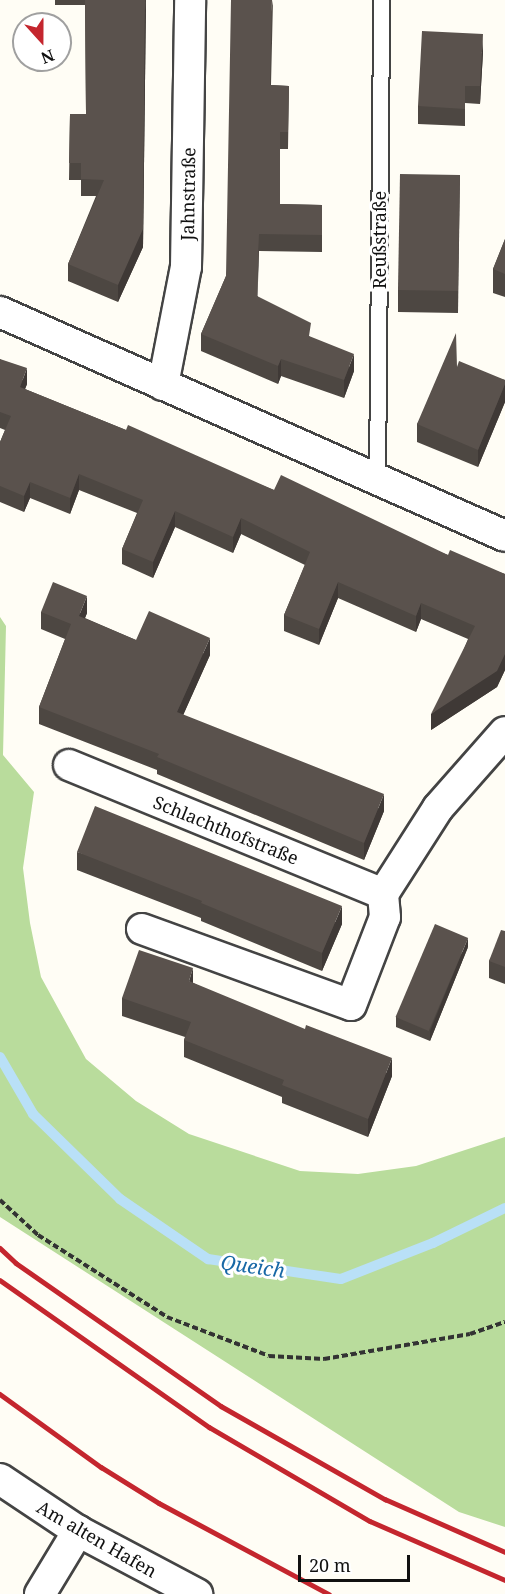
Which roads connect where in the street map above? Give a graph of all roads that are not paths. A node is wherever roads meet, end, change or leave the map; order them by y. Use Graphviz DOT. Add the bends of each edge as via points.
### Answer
graph roads {
  1 [pos="190,0"];
  2 [pos="381,0"];
  3 [pos="0,312"];
  4 [pos="163,385"];
  5 [pos="377,480"];
  6 [pos="505,536"];
  7 [pos="505,732"];
  8 [pos="69,765"];
  9 [pos="383,894"];
  10 [pos="142,929"];
  11 [pos="0,1479"];
  12 [pos="78,1531"];
  13 [pos="40,1594"];
  14 [pos="197,1594"];
  1 -- 4 [label="street, Jahnstraße" via="186,267"];
  2 -- 5 [label="lane, Reußstraße"];
  3 -- 4 [label="street"];
  4 -- 5 [label="street"];
  5 -- 6 [label="street"];
  7 -- 9 [label="street" via="438,808"];
  8 -- 9 [label="street, Schlachthofstraße"];
  9 -- 10 [label="street" via="385,917 351,1005"];
  11 -- 12 [label="street, Am alten Hafen"];
  12 -- 13 [label="street"];
  12 -- 14 [label="street, Am alten Hafen"];
}
